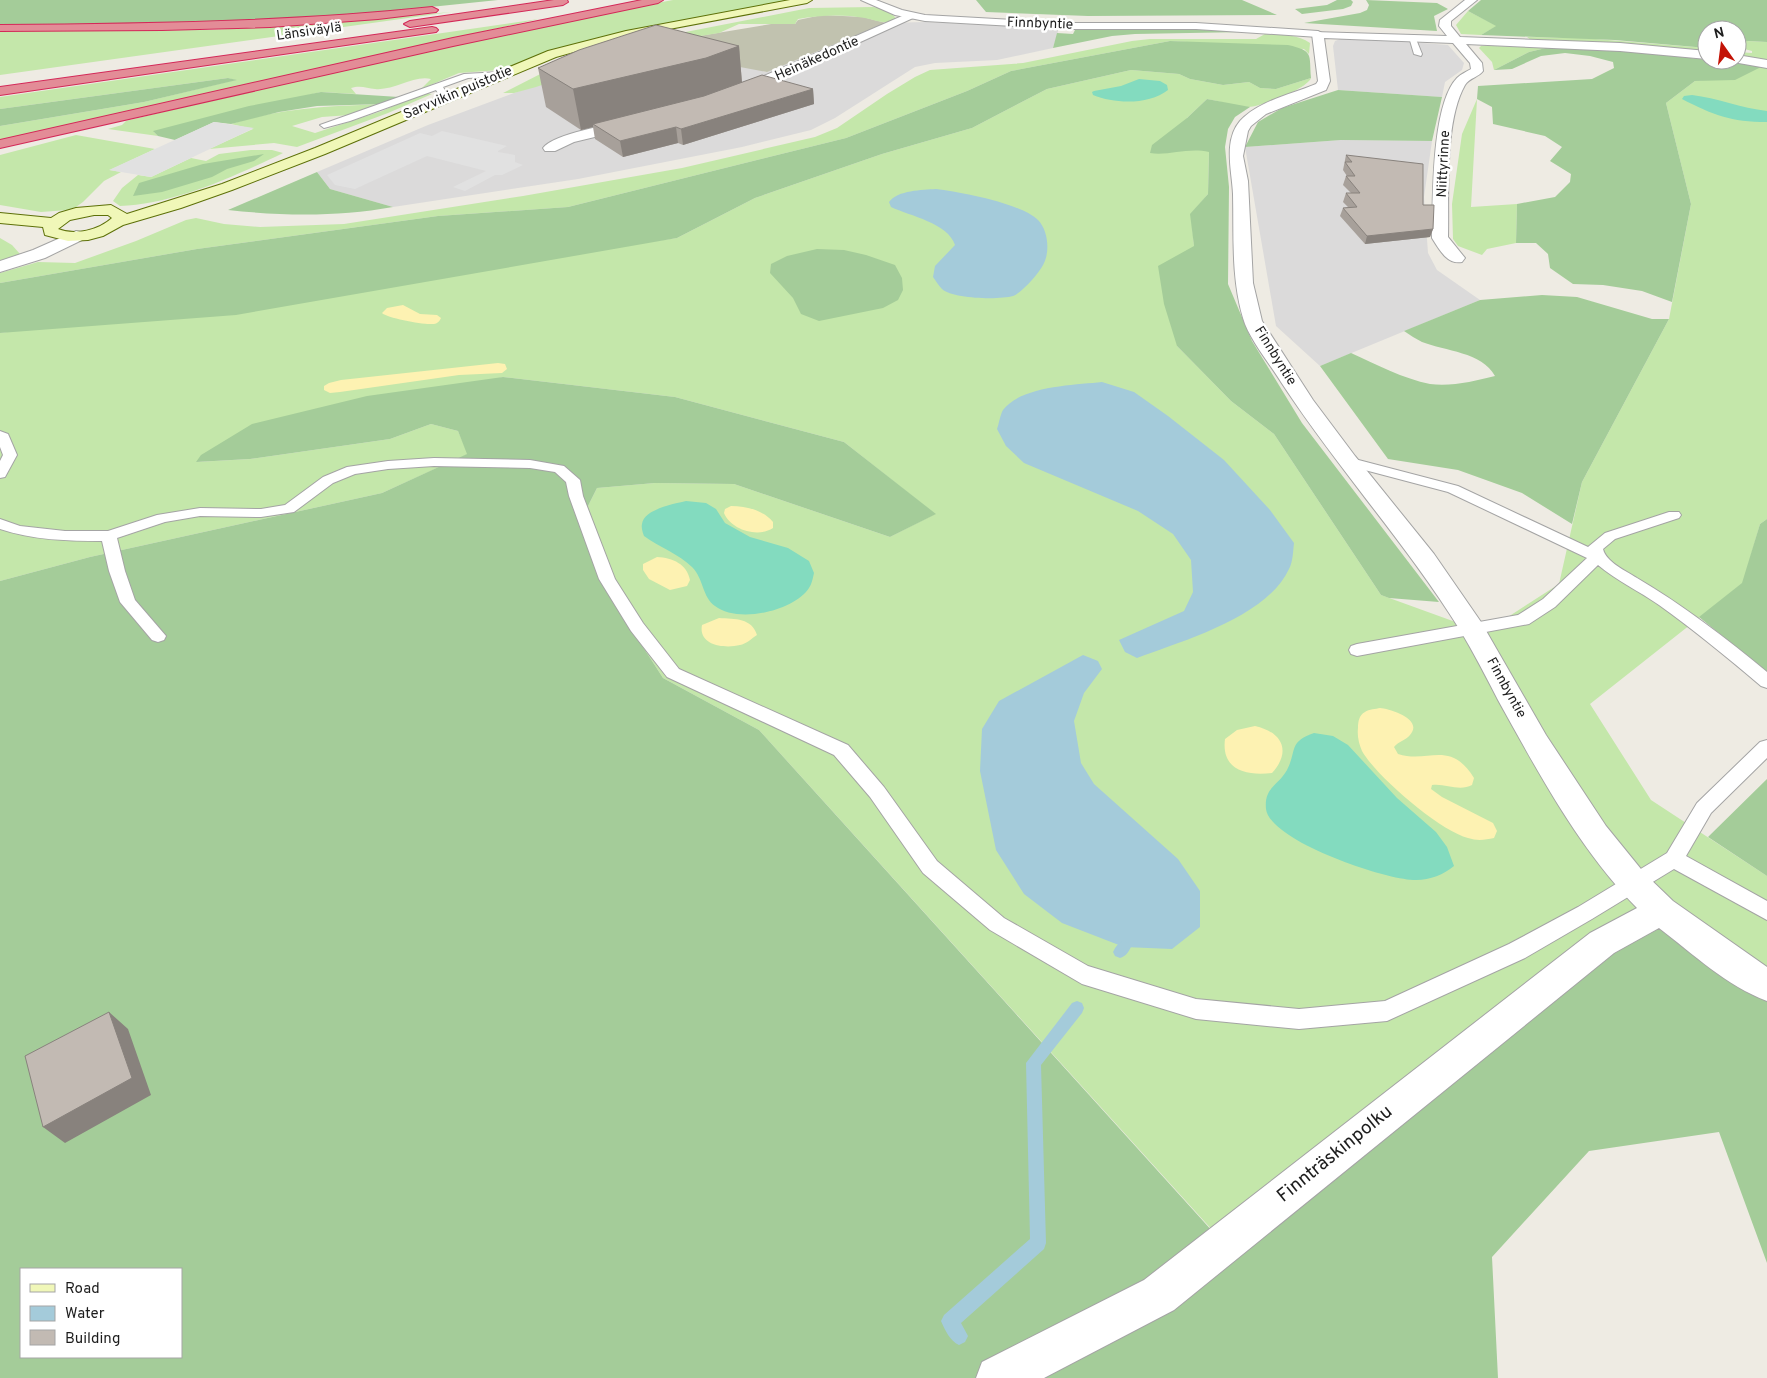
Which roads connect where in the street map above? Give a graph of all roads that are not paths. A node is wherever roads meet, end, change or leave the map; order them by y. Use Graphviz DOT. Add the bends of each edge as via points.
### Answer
graph roads {
  1 [pos="523,0"];
  2 [pos="574,0"];
  3 [pos="621,0"];
  4 [pos="658,0"];
  5 [pos="807,0"];
  6 [pos="866,0"];
  7 [pos="1472,0"];
  8 [pos="909,16"];
  9 [pos="0,28"];
  10 [pos="1318,34"];
  11 [pos="1412,39"];
  12 [pos="1459,41"];
  13 [pos="1418,54"];
  14 [pos="1697,54"];
  15 [pos="1747,61"];
  16 [pos="1767,64"];
  17 [pos="501,74"];
  18 [pos="0,81"];
  19 [pos="438,86"];
  20 [pos="0,91"];
  21 [pos="725,97"];
  22 [pos="446,98"];
  23 [pos="645,121"];
  24 [pos="324,125"];
  25 [pos="0,144"];
  26 [pos="550,148"];
  27 [pos="0,218"];
  28 [pos="119,221"];
  29 [pos="53,223"];
  30 [pos="76,236"];
  31 [pos="1456,258"];
  32 [pos="0,267"];
  33 [pos="0,435"];
  34 [pos="1347,461"];
  35 [pos="0,474"];
  36 [pos="1674,515"];
  37 [pos="0,524"];
  38 [pos="109,536"];
  39 [pos="1597,558"];
  40 [pos="1472,628"];
  41 [pos="158,636"];
  42 [pos="1357,650"];
  43 [pos="1767,682"];
  44 [pos="1767,747"];
  45 [pos="1674,859"];
  46 [pos="1634,884"];
  47 [pos="1661,911"];
  48 [pos="1767,911"];
  49 [pos="1767,985"];
  50 [pos="998,1378"];
  1 -- 9 [label="highway" via="259,24"];
  2 -- 18 [label="highway, Länsiväylä"];
  3 -- 20 [label="highway, Länsiväylä"];
  4 -- 25 [label="highway" via="453,42"];
  5 -- 17 [label="main road, Sarvvikin puistotie" via="626,34 552,54"];
  6 -- 8 [label="street, Finnbyntie"];
  7 -- 12 [label="street" via="1446,20 1445,26"];
  8 -- 10 [label="street, Finnbyntie" via="1070,26 1196,26"];
  8 -- 21 [label="street, Heinäkedontie"];
  10 -- 11 [label="street"];
  10 -- 34 [label="street, Finnbyntie" via="1324,81 1321,87 1261,111 1245,124 1242,131 1236,156 1244,284 1253,321"];
  11 -- 12 [label="street"];
  11 -- 13 [label="lane"];
  12 -- 14 [label="street" via="1620,47"];
  12 -- 31 [label="street, Niittyrinne" via="1476,63 1477,70 1459,85 1446,125 1440,238"];
  15 -- 16 [label="street"];
  17 -- 19 [label="lane" via="467,76"];
  17 -- 22 [label="main road, Sarvvikin puistotie"];
  19 -- 22 [label="lane"];
  19 -- 24 [label="lane"];
  22 -- 28 [label="main road, Sarvvikin puistotie" via="227,187"];
  23 -- 26 [label="street" via="569,139"];
  27 -- 29 [label="main road"];
  28 -- 29 [label="main road" via="117,212 94,210 66,216"];
  28 -- 30 [label="main road, Sarvvikin puistotie" via="100,231"];
  29 -- 30 [label="main road" via="50,228 56,235"];
  30 -- 32 [label="street" via="39,254"];
  33 -- 35 [label="lane" via="10,455"];
  34 -- 39 [label="lane" via="1453,489"];
  34 -- 40 [label="street, Finnbyntie" via="1425,559"];
  36 -- 39 [label="lane" via="1610,536 1595,548"];
  37 -- 38 [label="lane" via="18,530 65,536"];
  38 -- 41 [label="lane" via="128,602"];
  38 -- 46 [label="lane" via="162,518 200,512 261,513 289,509 328,480 352,470 434,462 530,464 559,469 573,480 607,579 637,627 673,673 841,750 877,792 930,867 997,924 1082,974 1196,1009 1299,1019 1387,1011 1517,951"];
  39 -- 40 [label="lane" via="1549,603 1523,620"];
  39 -- 43 [label="lane" via="1664,602"];
  40 -- 42 [label="lane"];
  40 -- 46 [label="street, Finnbyntie" via="1536,743 1595,835"];
  44 -- 45 [label="lane" via="1704,808"];
  45 -- 46 [label="lane"];
  45 -- 48 [label="lane"];
  46 -- 47 [label="street, Finnbyntie"];
  47 -- 49 [label="street, Finnbyntie"];
  47 -- 50 [label="street, Finnträskinpolku" via="1602,943 1159,1295"];
}
